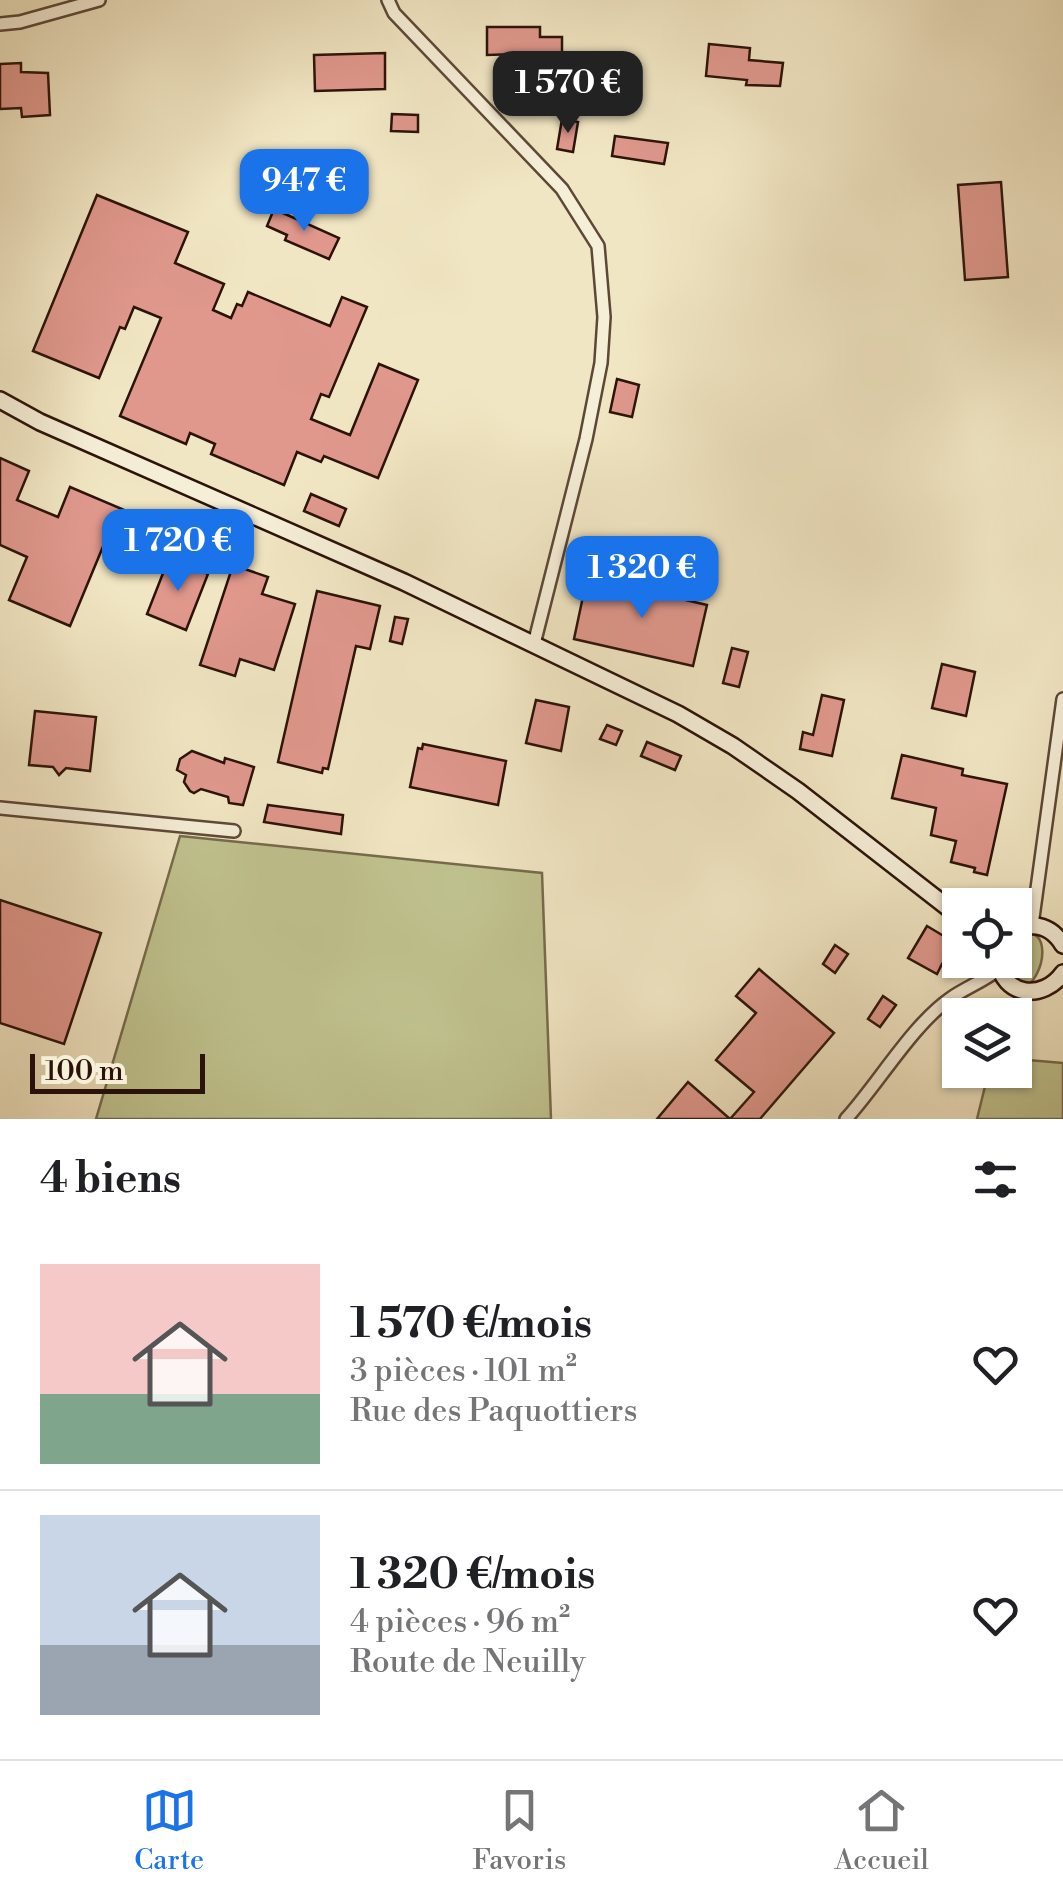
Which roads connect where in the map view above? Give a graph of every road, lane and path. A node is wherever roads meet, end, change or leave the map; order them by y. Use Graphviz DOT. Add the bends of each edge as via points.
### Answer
graph roads {
  1 [pos="99,0"];
  2 [pos="388,0"];
  3 [pos="0,24"];
  4 [pos="0,400"];
  5 [pos="534,644"];
  6 [pos="1063,699"];
  7 [pos="0,808"];
  8 [pos="234,832"];
  9 [pos="1028,888"];
  10 [pos="942,901"];
  11 [pos="1032,929"];
  12 [pos="1063,944"];
  13 [pos="1063,973"];
  14 [pos="987,978"];
  15 [pos="1004,978"];
  16 [pos="1056,988"];
  17 [pos="846,1119"];
  1 -- 3 [label="street"];
  2 -- 5 [label="street" via="562,189 598,246 601,363"];
  4 -- 5 [label="main road"];
  5 -- 10 [label="main road" via="733,746"];
  6 -- 9 [label="street"];
  7 -- 8 [label="street"];
  11 -- 12 [label="main road" via="1050,930"];
  13 -- 16 [label="main road"];
  14 -- 17 [label="street" via="950,998"];
  15 -- 16 [label="main road" via="1021,991"];
}
